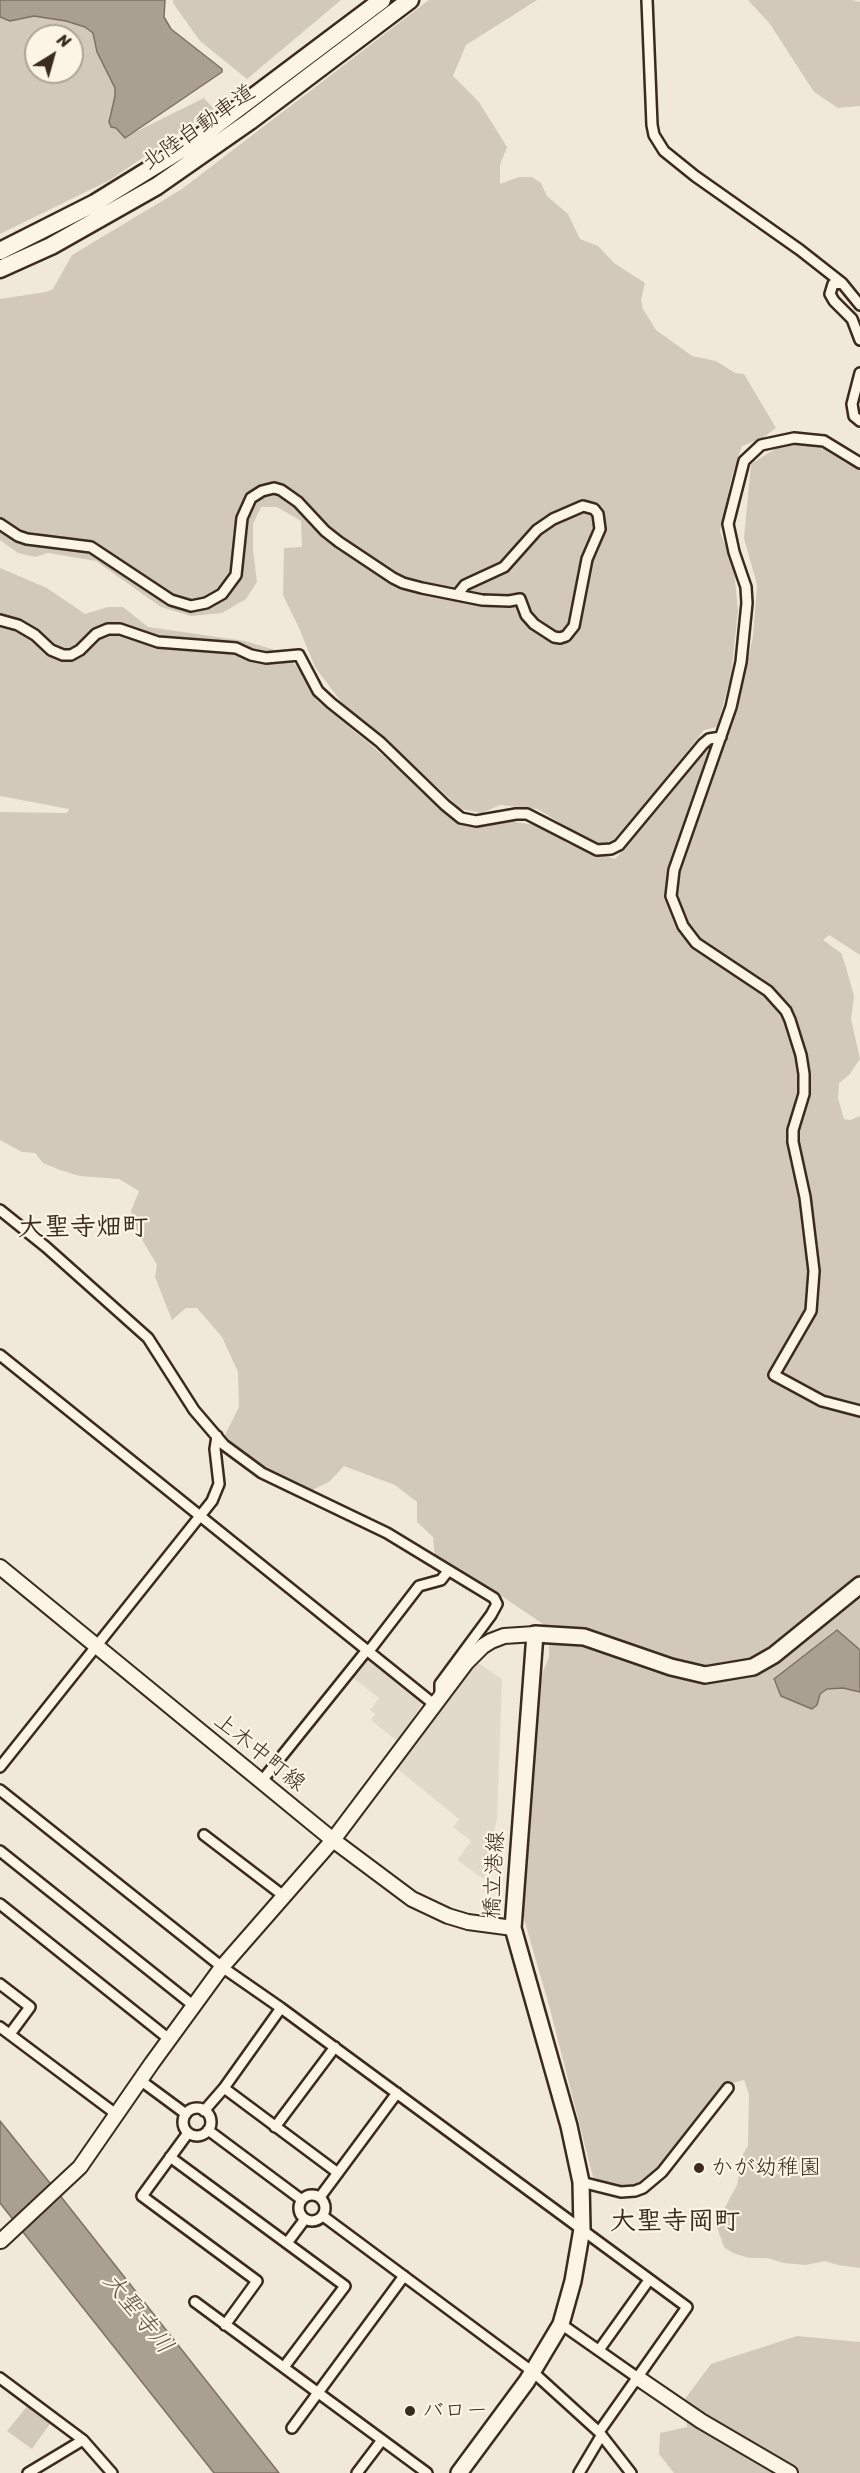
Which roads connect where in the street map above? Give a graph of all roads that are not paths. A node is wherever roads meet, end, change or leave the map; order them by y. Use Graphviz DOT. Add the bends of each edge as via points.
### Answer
graph roads {
  1 [pos="382,0"];
  2 [pos="410,0"];
  3 [pos="647,0"];
  4 [pos="0,251"];
  5 [pos="0,269"];
  6 [pos="842,283"];
  7 [pos="860,305"];
  8 [pos="860,340"];
  9 [pos="860,373"];
  10 [pos="860,421"];
  11 [pos="860,463"];
  12 [pos="0,524"];
  13 [pos="457,595"];
  14 [pos="0,620"];
  15 [pos="721,737"];
  16 [pos="0,1210"];
  17 [pos="0,1355"];
  18 [pos="860,1411"];
  19 [pos="217,1436"];
  20 [pos="201,1516"];
  21 [pos="0,1567"];
  22 [pos="448,1571"];
  23 [pos="860,1585"];
  24 [pos="535,1634"];
  25 [pos="97,1646"];
  26 [pos="368,1651"];
  27 [pos="437,1701"];
  28 [pos="0,1767"];
  29 [pos="261,1782"];
  30 [pos="0,1790"];
  31 [pos="204,1835"];
  32 [pos="333,1840"];
  33 [pos="0,1851"];
  34 [pos="285,1897"];
  35 [pos="0,1904"];
  36 [pos="513,1928"];
  37 [pos="222,1967"];
  38 [pos="0,1984"];
  39 [pos="194,2006"];
  40 [pos="281,2008"];
  41 [pos="0,2026"];
  42 [pos="10,2034"];
  43 [pos="169,2038"];
  44 [pos="335,2047"];
  45 [pos="140,2080"];
  46 [pos="224,2088"];
  47 [pos="728,2088"];
  48 [pos="397,2093"];
  49 [pos="204,2111"];
  50 [pos="116,2114"];
  51 [pos="186,2114"];
  52 [pos="275,2127"];
  53 [pos="208,2130"];
  54 [pos="188,2133"];
  55 [pos="170,2157"];
  56 [pos="338,2173"];
  57 [pos="580,2182"];
  58 [pos="320,2198"];
  59 [pos="302,2200"];
  60 [pos="323,2216"];
  61 [pos="305,2219"];
  62 [pos="582,2229"];
  63 [pos="1,2242"];
  64 [pos="287,2243"];
  65 [pos="404,2276"];
  66 [pos="649,2280"];
  67 [pos="195,2302"];
  68 [pos="561,2324"];
  69 [pos="225,2325"];
  70 [pos="599,2350"];
  71 [pos="284,2367"];
  72 [pos="533,2372"];
  73 [pos="0,2378"];
  74 [pos="638,2378"];
  75 [pos="318,2393"];
  76 [pos="292,2428"];
  77 [pos="600,2434"];
  78 [pos="83,2440"];
  79 [pos="382,2440"];
  80 [pos="28,2473"];
  81 [pos="112,2473"];
  82 [pos="357,2473"];
  83 [pos="427,2473"];
  84 [pos="459,2473"];
  85 [pos="579,2473"];
  86 [pos="631,2473"];
  87 [pos="790,2473"];
  1 -- 4 [label="highway, 北陸自動車道" via="237,111 155,167 95,204"];
  2 -- 5 [label="highway, 北陸自動車道" via="157,186 51,246"];
  3 -- 6 [label="street" via="652,125 664,151"];
  6 -- 7 [label="street"];
  6 -- 8 [label="street" via="833,284 830,294 852,319"];
  9 -- 10 [label="street" via="852,404 854,416"];
  11 -- 15 [label="street" via="824,441 794,438 761,445 744,461 728,532 743,575 747,603 741,662"];
  12 -- 13 [label="street" via="27,539 91,547 171,600 197,605 230,586 236,575 246,505 257,493 274,488 287,492 339,542 393,578"];
  13 -- 13 [label="street" via="495,602 520,599 534,624 554,637 566,636 574,626 587,559 600,529 598,514 583,506 553,519 537,530 504,567 465,585"];
  14 -- 15 [label="street" via="35,635 51,650 71,655 96,634 120,629 158,642 237,648 266,658 299,655 318,691 380,742 461,818 526,814 597,850 619,845 703,744"];
  15 -- 18 [label="street" via="676,860 671,896 682,926 696,943 768,991 790,1020 804,1074 804,1094 793,1142 805,1197 814,1272 811,1311 774,1375 822,1401"];
  16 -- 19 [label="street" via="148,1338 194,1410"];
  17 -- 20 [label="street"];
  19 -- 20 [label="street" via="219,1484"];
  19 -- 22 [label="street" via="262,1473 375,1527"];
  20 -- 25 [label="street"];
  20 -- 26 [label="street"];
  21 -- 25 [label="street, 上木中町線"];
  22 -- 26 [label="street" via="441,1580 419,1586"];
  22 -- 27 [label="street" via="490,1594 497,1604 440,1684"];
  23 -- 24 [label="main road" via="774,1655 753,1667 705,1675 682,1671 584,1637"];
  24 -- 27 [label="street" via="504,1636 483,1646"];
  24 -- 36 [label="main road, 橋立港線"];
  25 -- 28 [label="street"];
  25 -- 29 [label="street, 上木中町線"];
  26 -- 27 [label="street"];
  26 -- 29 [label="street"];
  27 -- 32 [label="street"];
  29 -- 32 [label="street, 上木中町線"];
  30 -- 37 [label="street"];
  31 -- 34 [label="street"];
  32 -- 34 [label="street"];
  32 -- 36 [label="street, 上木中町線" via="428,1907 479,1925"];
  33 -- 39 [label="street"];
  34 -- 37 [label="street"];
  35 -- 43 [label="street"];
  36 -- 57 [label="main road, 橋立港線" via="563,2101"];
  37 -- 39 [label="street"];
  37 -- 40 [label="street"];
  38 -- 42 [label="street" via="30,2007"];
  39 -- 43 [label="street"];
  40 -- 44 [label="street"];
  40 -- 46 [label="street"];
  41 -- 42 [label="street"];
  42 -- 50 [label="street"];
  43 -- 45 [label="street"];
  44 -- 48 [label="street"];
  44 -- 52 [label="street"];
  45 -- 50 [label="street"];
  45 -- 51 [label="street"];
  46 -- 49 [label="street"];
  46 -- 52 [label="street"];
  47 -- 57 [label="street" via="651,2182 635,2191 621,2192"];
  48 -- 56 [label="street"];
  48 -- 62 [label="street"];
  49 -- 51 [label="street" via="194,2109"];
  49 -- 53 [label="street" via="210,2121"];
  50 -- 63 [label="street" via="80,2167"];
  51 -- 54 [label="street" via="183,2122"];
  52 -- 56 [label="street"];
  53 -- 54 [label="street" via="196,2136"];
  53 -- 59 [label="street"];
  54 -- 55 [label="street"];
  55 -- 64 [label="street"];
  55 -- 69 [label="street" via="142,2196 257,2281"];
  56 -- 58 [label="street"];
  57 -- 62 [label="main road, 橋立港線"];
  58 -- 59 [label="street" via="309,2195"];
  58 -- 60 [label="street" via="325,2207"];
  59 -- 61 [label="street" via="300,2212"];
  60 -- 61 [label="street" via="312,2221"];
  60 -- 65 [label="street"];
  61 -- 64 [label="street"];
  62 -- 66 [label="street"];
  62 -- 68 [label="main road, 橋立港線"];
  64 -- 71 [label="street" via="345,2286"];
  65 -- 72 [label="street"];
  65 -- 75 [label="street"];
  66 -- 70 [label="street"];
  66 -- 74 [label="street" via="687,2307"];
  67 -- 69 [label="street"];
  68 -- 70 [label="street"];
  68 -- 72 [label="main road, 橋立港線"];
  69 -- 71 [label="street"];
  70 -- 74 [label="street"];
  71 -- 75 [label="street"];
  72 -- 77 [label="street"];
  72 -- 84 [label="main road, 橋立港線"];
  73 -- 78 [label="street"];
  74 -- 77 [label="street"];
  74 -- 87 [label="street" via="701,2421"];
  75 -- 76 [label="street"];
  75 -- 79 [label="street"];
  77 -- 85 [label="street"];
  77 -- 86 [label="street"];
  78 -- 80 [label="street"];
  78 -- 81 [label="street"];
  79 -- 82 [label="street"];
  79 -- 83 [label="street"];
}
